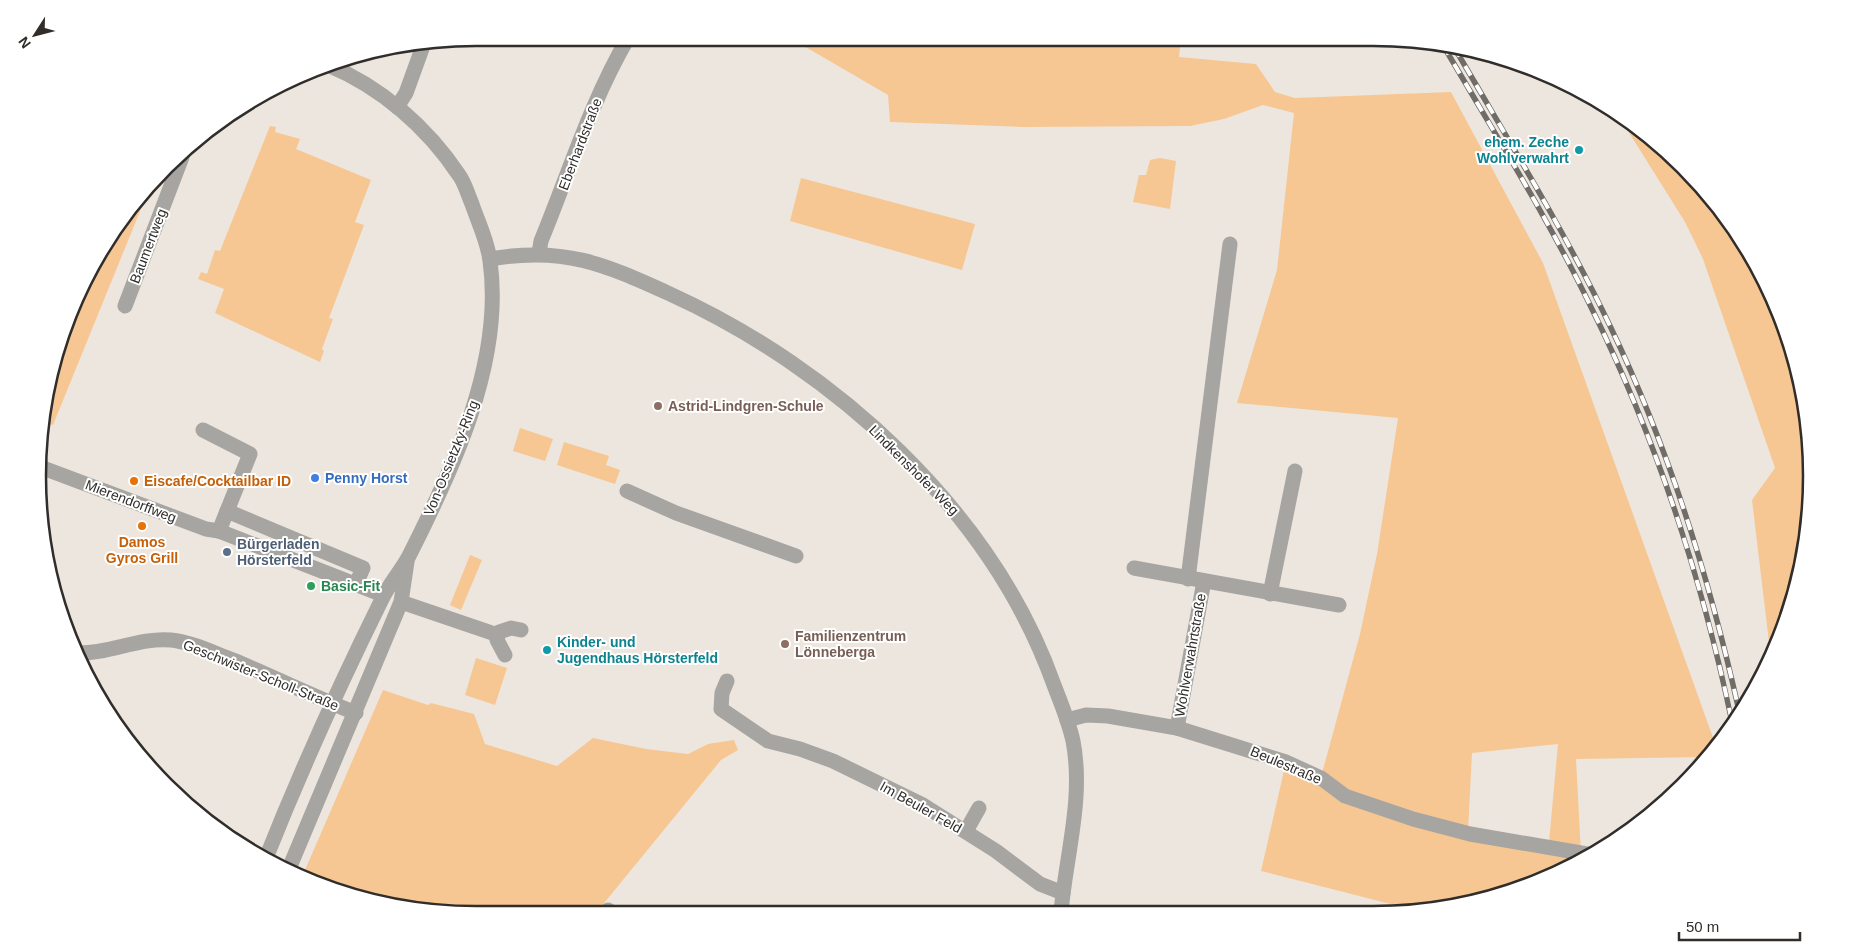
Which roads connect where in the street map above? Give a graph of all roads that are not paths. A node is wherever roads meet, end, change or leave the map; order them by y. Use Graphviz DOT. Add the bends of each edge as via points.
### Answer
graph roads {
  1 [pos="623,46"];
  2 [pos="422,50"];
  3 [pos="337,69"];
  4 [pos="397,106"];
  5 [pos="179,166"];
  6 [pos="1230,244"];
  7 [pos="539,253"];
  8 [pos="490,259"];
  9 [pos="125,306"];
  10 [pos="203,430"];
  11 [pos="46,469"];
  12 [pos="1295,471"];
  13 [pos="627,491"];
  14 [pos="227,512"];
  15 [pos="220,531"];
  16 [pos="796,556"];
  17 [pos="408,558"];
  18 [pos="1134,568"];
  19 [pos="1188,579"];
  20 [pos="1204,582"];
  21 [pos="356,584"];
  22 [pos="1270,594"];
  23 [pos="383,595"];
  24 [pos="401,602"];
  25 [pos="1339,604"];
  26 [pos="521,630"];
  27 [pos="498,635"];
  28 [pos="85,653"];
  29 [pos="505,654"];
  30 [pos="727,681"];
  31 [pos="331,704"];
  32 [pos="356,713"];
  33 [pos="1067,720"];
  34 [pos="1177,728"];
  35 [pos="979,808"];
  36 [pos="966,832"];
  37 [pos="269,852"];
  38 [pos="1579,853"];
  39 [pos="292,864"];
  40 [pos="1063,893"];
  41 [pos="1062,906"];
  1 -- 7 [label="street, Eberhardstraße" via="594,107"];
  2 -- 4 [label="street" via="406,93"];
  3 -- 4 [label="street, Von-Ossietzky-Ring" via="369,86"];
  4 -- 8 [label="street, Von-Ossietzky-Ring" via="432,140 461,177"];
  5 -- 9 [label="street, Baumertweg"];
  6 -- 19 [label="street, Wohlverwahrtstraße"];
  7 -- 8 [label="street, Lindkenshofer Weg"];
  7 -- 33 [label="street, Lindkenshofer Weg" via="598,263 702,309 779,354 875,430 936,489 989,558 1031,630"];
  8 -- 17 [label="street, Von-Ossietzky-Ring" via="493,291 491,326 482,379 461,443"];
  10 -- 14 [label="street" via="250,454"];
  11 -- 15 [label="street, Mierendorffweg" via="206,529"];
  12 -- 22 [label="street"];
  13 -- 16 [label="street" via="676,513"];
  14 -- 15 [label="street"];
  14 -- 21 [label="street" via="363,568"];
  15 -- 21 [label="street, Mierendorffweg"];
  17 -- 23 [label="street, Von-Ossietzky-Ring"];
  17 -- 24 [label="street, Von-Ossietzky-Ring"];
  18 -- 19 [label="street, Wohlverwahrtstraße"];
  19 -- 20 [label="street, Wohlverwahrtstraße"];
  20 -- 22 [label="street, Wohlverwahrtstraße"];
  20 -- 34 [label="street, Wohlverwahrtstraße"];
  21 -- 23 [label="street, Mierendorffweg"];
  22 -- 25 [label="street, Wohlverwahrtstraße"];
  23 -- 31 [label="street, Von-Ossietzky-Ring"];
  24 -- 27 [label="street"];
  24 -- 32 [label="street, Von-Ossietzky-Ring"];
  26 -- 27 [label="street" via="511,628"];
  27 -- 29 [label="street" via="497,640"];
  28 -- 31 [label="street, Geschwister-Scholl-Straße" via="103,652 128,643 184,642"];
  30 -- 36 [label="street, Im Beuler Feld" via="721,709 768,741 833,761 923,805"];
  31 -- 32 [label="street, Geschwister-Scholl-Straße"];
  31 -- 37 [label="street, Von-Ossietzky-Ring"];
  32 -- 39 [label="street, Von-Ossietzky-Ring"];
  33 -- 34 [label="street, Beulestraße" via="1086,715 1108,716"];
  33 -- 40 [label="street, Lindkenshofer Weg" via="1077,773 1076,807"];
  34 -- 38 [label="street, Beulestraße" via="1286,762 1321,778 1336,791 1412,819"];
  35 -- 36 [label="street"];
  36 -- 40 [label="street, Im Beuler Feld" via="996,850 1040,884"];
  40 -- 41 [label="street, Lindkenshofer Weg"];
}
